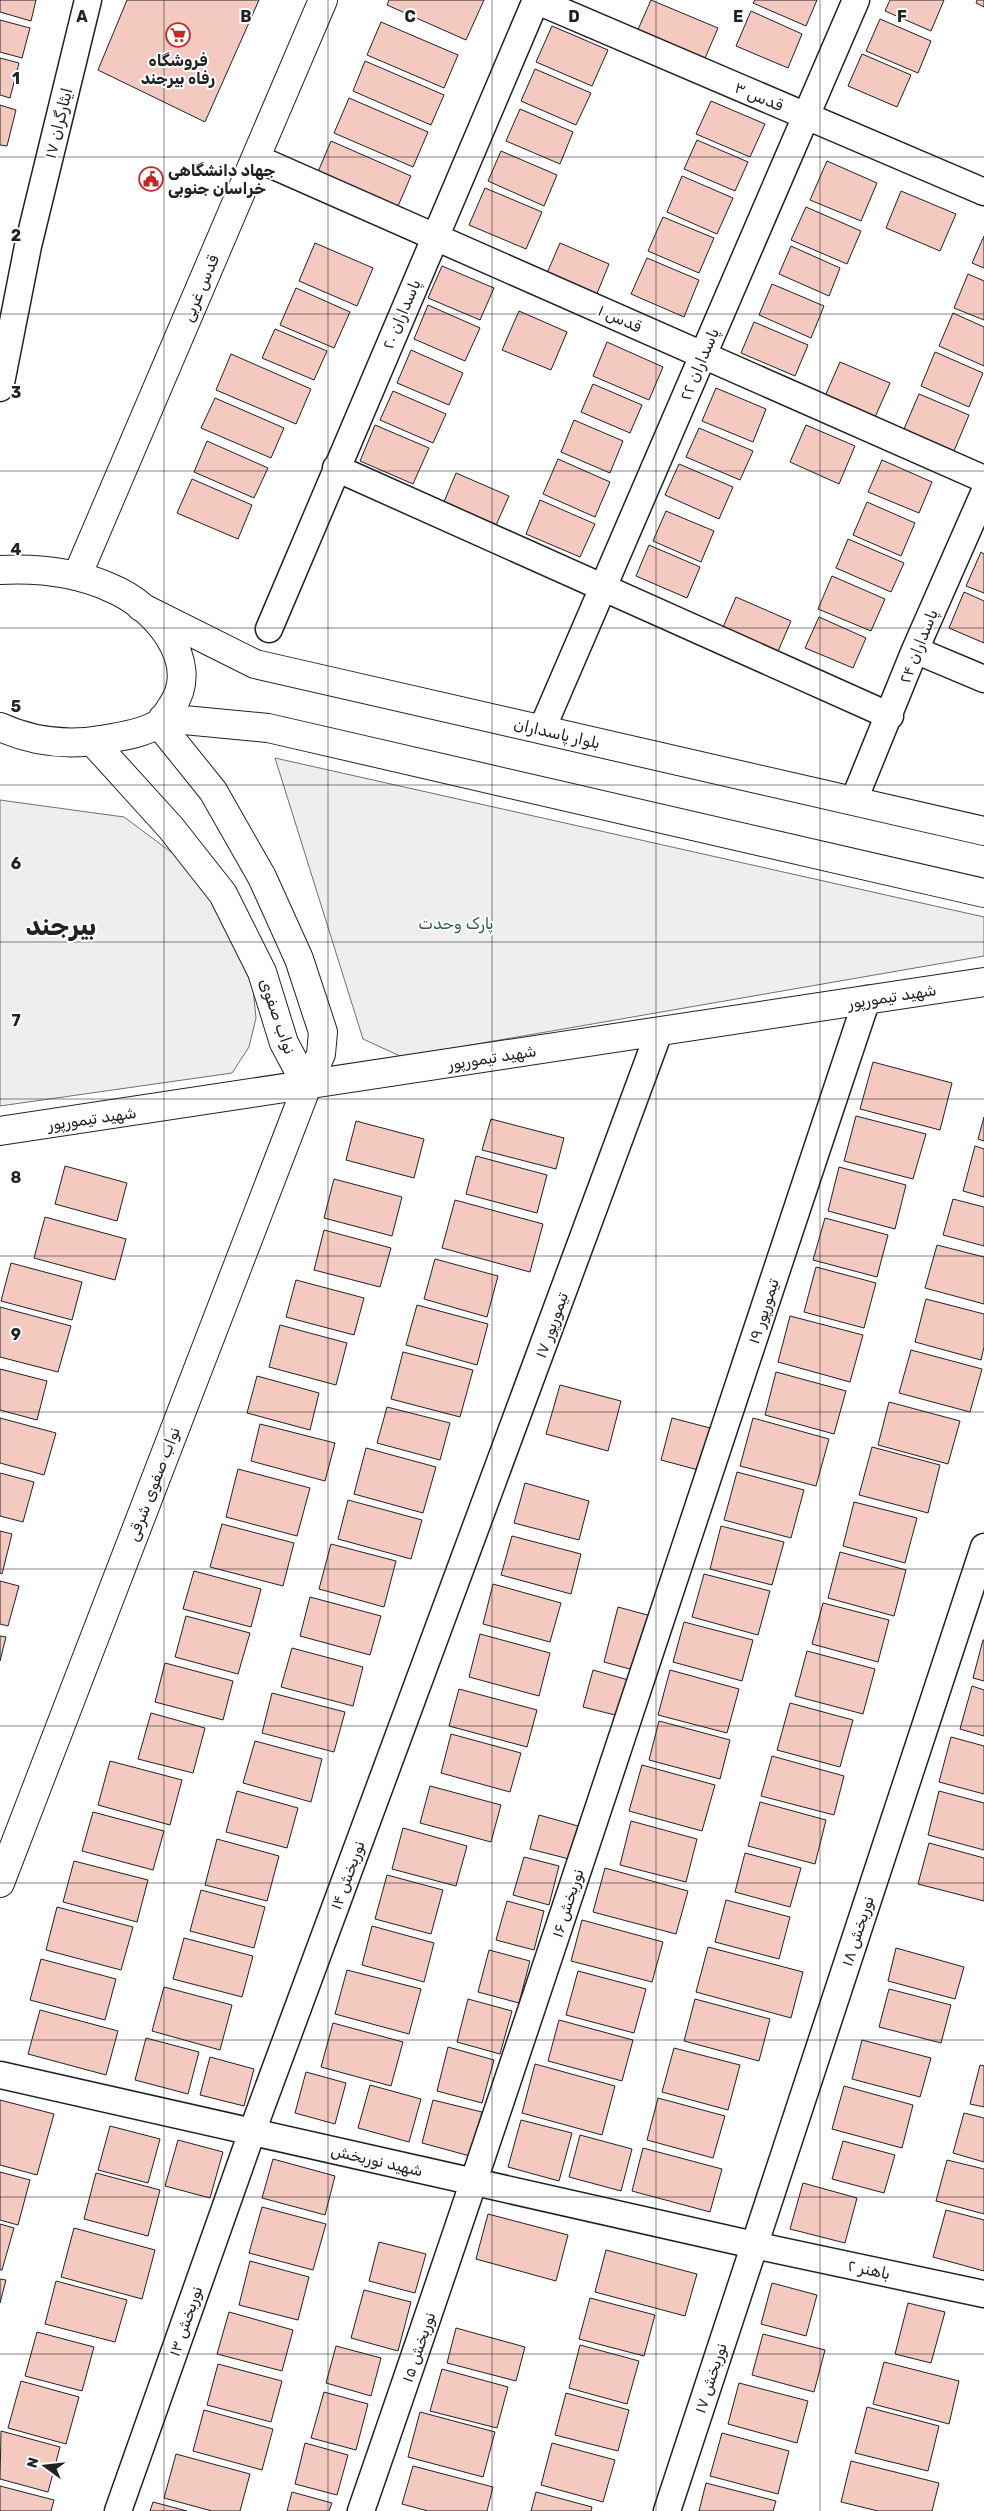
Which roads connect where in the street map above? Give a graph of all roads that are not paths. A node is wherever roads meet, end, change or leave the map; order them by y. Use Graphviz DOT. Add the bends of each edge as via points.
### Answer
graph roads {
  1 [pos="88,0"];
  2 [pos="324,0"];
  3 [pos="535,0"];
  4 [pos="856,0"];
  5 [pos="806,116"];
  6 [pos="256,158"];
  7 [pos="984,192"];
  8 [pos="434,237"];
  9 [pos="703,355"];
  10 [pos="0,388"];
  11 [pos="336,468"];
  12 [pos="984,479"];
  13 [pos="984,493"];
  14 [pos="0,570"];
  15 [pos="77,576"];
  16 [pos="603,588"];
  17 [pos="141,607"];
  18 [pos="269,630"];
  19 [pos="915,650"];
  20 [pos="984,679"];
  21 [pos="890,716"];
  22 [pos="161,721"];
  23 [pos="0,727"];
  24 [pos="542,729"];
  25 [pos="93,742"];
  26 [pos="854,800"];
  27 [pos="984,831"];
  28 [pos="984,892"];
  29 [pos="984,982"];
  30 [pos="867,999"];
  31 [pos="659,1032"];
  32 [pos="307,1086"];
  33 [pos="0,1131"];
  34 [pos="984,1547"];
  35 [pos="443,1618"];
  36 [pos="658,1623"];
  37 [pos="0,1883"];
  38 [pos="0,2075"];
  39 [pos="252,2132"];
  40 [pos="475,2182"];
  41 [pos="754,2245"];
  42 [pos="984,2294"];
  43 [pos="118,2510"];
  44 [pos="361,2511"];
  45 [pos="667,2511"];
  1 -- 10 [label="street, ایثارگران ۱۷" via="28,246"];
  2 -- 6 [label="street, قدس غربی"];
  3 -- 5 [label="street, قدس ۳"];
  3 -- 8 [label="street, پاسداران ۲۰"];
  4 -- 5 [label="street, پاسداران ۲۲"];
  5 -- 7 [label="street, قدس ۳"];
  5 -- 9 [label="street, پاسداران ۲۲"];
  6 -- 8 [label="street, قدس ۱"];
  6 -- 15 [label="street, قدس غربی"];
  8 -- 9 [label="street, قدس ۱"];
  8 -- 11 [label="street, پاسداران ۲۰"];
  9 -- 12 [label="street, قدس ۱"];
  9 -- 16 [label="street, پاسداران ۲۲"];
  11 -- 16 [label="street"];
  11 -- 18 [label="street, پاسداران ۲۰"];
  13 -- 19 [label="street, پاسداران ۲۴"];
  14 -- 15 [label="street" via="34,568"];
  15 -- 17 [label="street" via="112,588"];
  16 -- 21 [label="street"];
  16 -- 24 [label="street, پاسداران ۲۲"];
  17 -- 22 [label="street" via="162,626 183,671 178,697"];
  17 -- 24 [label="street, بلوار پاسداران" via="255,664"];
  19 -- 20 [label="street"];
  19 -- 21 [label="street, پاسداران ۲۴"];
  21 -- 26 [label="street, پاسداران ۲۴"];
  22 -- 25 [label="street" via="128,735"];
  22 -- 28 [label="street" via="268,728"];
  22 -- 32 [label="street, نواب صفوی" via="213,791 262,876 299,959 323,1032 321,1054"];
  23 -- 25 [label="street" via="43,742"];
  24 -- 26 [label="street, بلوار پاسداران"];
  25 -- 32 [label="street, نواب صفوی" via="171,828 223,894 262,972 284,1043"];
  26 -- 27 [label="street, بلوار پاسداران"];
  29 -- 30 [label="street, شهید تیمورپور"];
  30 -- 31 [label="street, شهید تیمورپور"];
  30 -- 36 [label="street, تیمورپور ۱۹"];
  31 -- 32 [label="street, شهید تیمورپور"];
  31 -- 35 [label="street, تیمورپور ۱۷"];
  32 -- 33 [label="street, شهید تیمورپور"];
  32 -- 37 [label="street, نواب صفوی شرقی"];
  34 -- 41 [label="street, نوربخش ۱۸"];
  35 -- 39 [label="street, نوربخش ۱۴"];
  36 -- 40 [label="street, نوربخش ۱۶"];
  38 -- 39 [label="street, شهید نوربخش"];
  39 -- 40 [label="street, شهید نوربخش"];
  39 -- 43 [label="street, نوربخش ۱۳"];
  40 -- 41 [label="street, شهید نوربخش"];
  40 -- 44 [label="street, نوربخش ۱۵"];
  41 -- 42 [label="street, باهنر ۲"];
  41 -- 45 [label="street, نوربخش ۱۷"];
}
